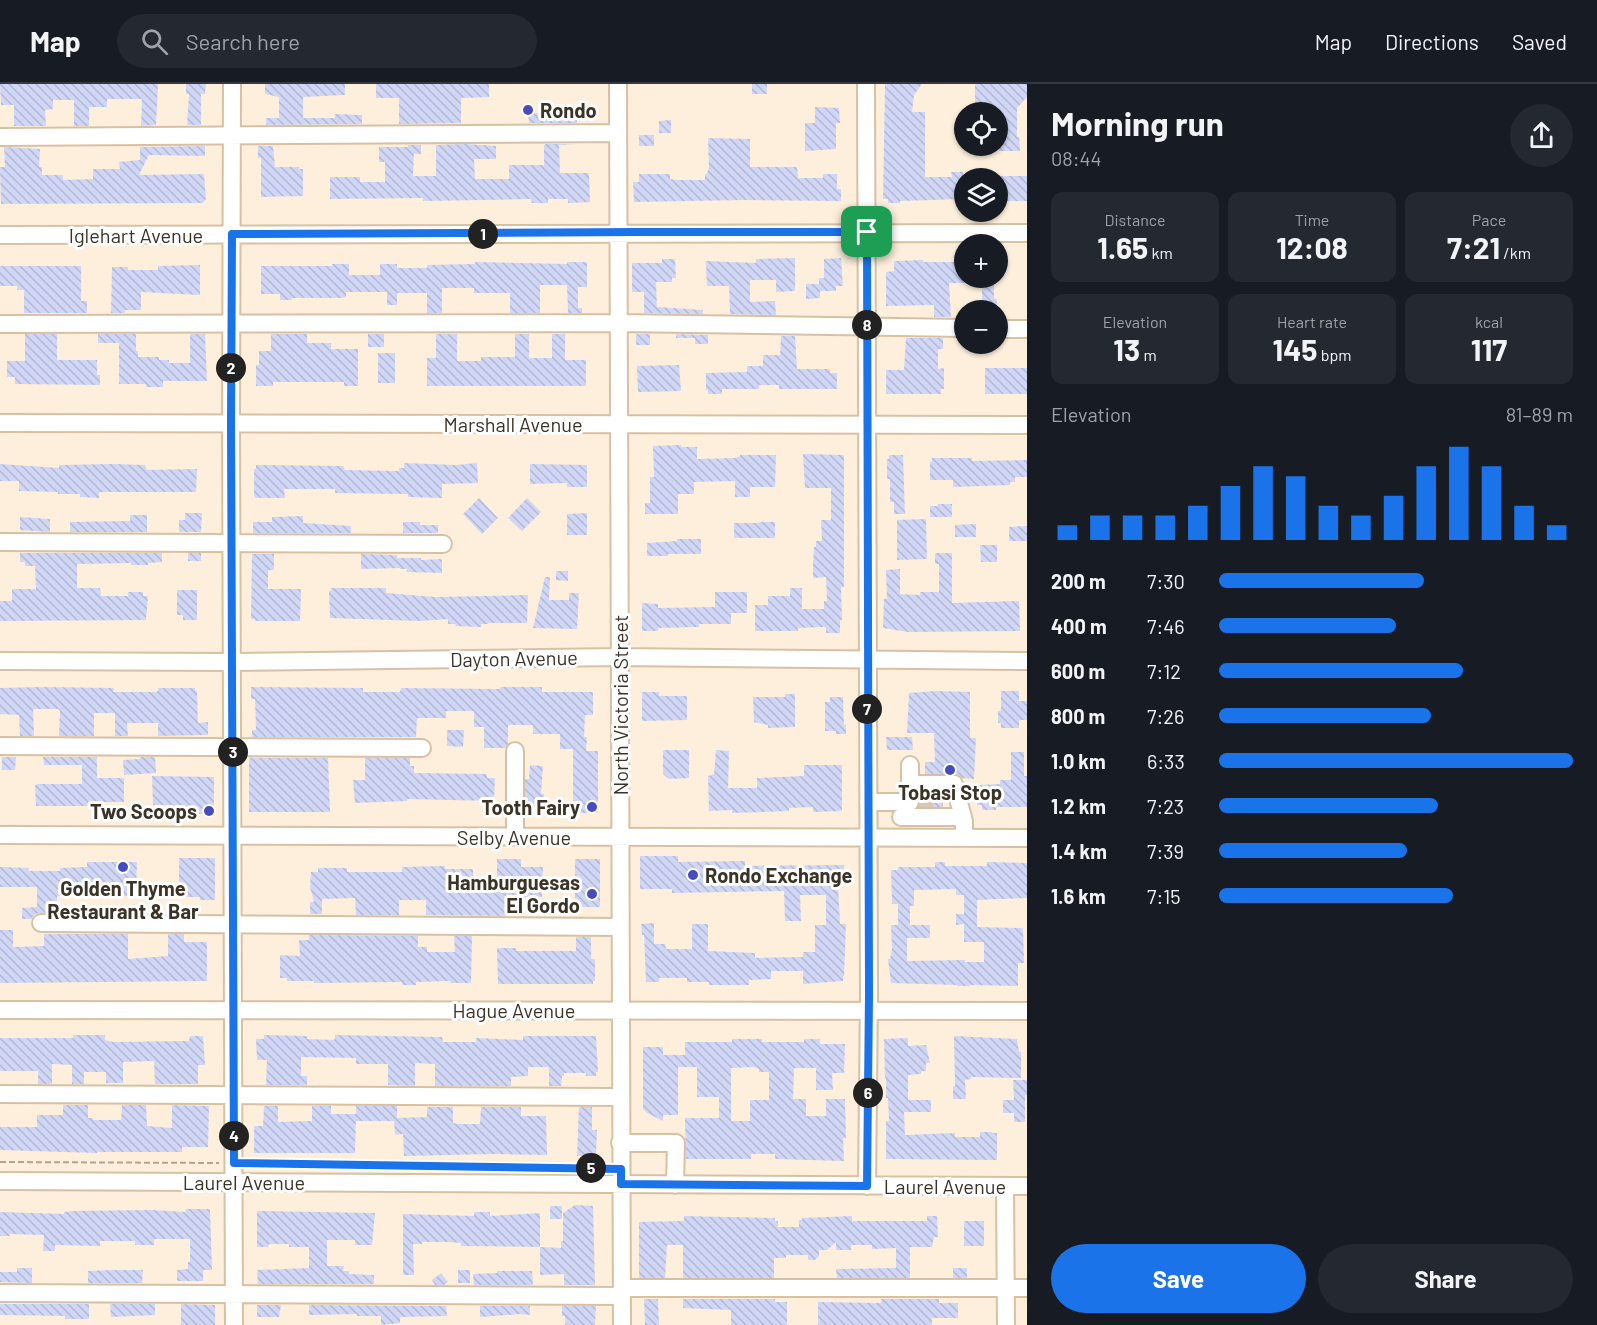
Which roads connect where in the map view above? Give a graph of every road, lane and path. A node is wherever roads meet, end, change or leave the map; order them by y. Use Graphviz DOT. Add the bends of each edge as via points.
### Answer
graph roads {
  1 [pos="232,84"];
  2 [pos="618,84"];
  3 [pos="866,84"];
  4 [pos="618,133"];
  5 [pos="232,134"];
  6 [pos="0,137"];
  7 [pos="867,232"];
  8 [pos="618,233"];
  9 [pos="1027,233"];
  10 [pos="232,234"];
  11 [pos="0,235"];
  12 [pos="232,323"];
  13 [pos="618,323"];
  14 [pos="0,324"];
  15 [pos="867,328"];
  16 [pos="954,328"];
  17 [pos="1008,328"];
  18 [pos="1027,329"];
  19 [pos="0,423"];
  20 [pos="231,424"];
  21 [pos="618,424"];
  22 [pos="868,424"];
  23 [pos="1027,424"];
  24 [pos="0,542"];
  25 [pos="232,543"];
  26 [pos="443,544"];
  27 [pos="619,657"];
  28 [pos="867,659"];
  29 [pos="0,661"];
  30 [pos="1027,661"];
  31 [pos="232,662"];
  32 [pos="0,746"];
  33 [pos="233,746"];
  34 [pos="422,748"];
  35 [pos="515,751"];
  36 [pos="910,765"];
  37 [pos="908,800"];
  38 [pos="868,802"];
  39 [pos="963,817"];
  40 [pos="0,835"];
  41 [pos="233,836"];
  42 [pos="515,837"];
  43 [pos="621,837"];
  44 [pos="868,838"];
  45 [pos="901,838"];
  46 [pos="964,838"];
  47 [pos="1027,838"];
  48 [pos="41,923"];
  49 [pos="233,925"];
  50 [pos="620,927"];
  51 [pos="0,1010"];
  52 [pos="234,1010"];
  53 [pos="620,1010"];
  54 [pos="869,1011"];
  55 [pos="1027,1011"];
  56 [pos="0,1094"];
  57 [pos="234,1095"];
  58 [pos="621,1098"];
  59 [pos="621,1143"];
  60 [pos="0,1162"];
  61 [pos="234,1163"];
  62 [pos="556,1168"];
  63 [pos="0,1181"];
  64 [pos="234,1182"];
  65 [pos="621,1184"];
  66 [pos="675,1185"];
  67 [pos="867,1186"];
  68 [pos="1005,1186"];
  69 [pos="1027,1186"];
  70 [pos="1005,1288"];
  71 [pos="1027,1288"];
  72 [pos="622,1292"];
  73 [pos="0,1293"];
  74 [pos="234,1294"];
  75 [pos="234,1325"];
  76 [pos="622,1325"];
  77 [pos="1006,1325"];
  1 -- 5 [label="street"];
  2 -- 4 [label="street, North Victoria Street"];
  3 -- 7 [label="street"];
  4 -- 5 [label="street"];
  4 -- 8 [label="street, North Victoria Street"];
  5 -- 6 [label="street"];
  5 -- 10 [label="street"];
  7 -- 8 [label="street, Iglehart Avenue"];
  7 -- 9 [label="street, Iglehart Avenue"];
  7 -- 15 [label="street"];
  8 -- 10 [label="street, Iglehart Avenue"];
  8 -- 13 [label="street, North Victoria Street"];
  10 -- 11 [label="street, Iglehart Avenue"];
  10 -- 12 [label="street"];
  12 -- 13 [label="street"];
  12 -- 14 [label="street"];
  12 -- 20 [label="street"];
  13 -- 15 [label="street"];
  13 -- 21 [label="street, North Victoria Street"];
  15 -- 16 [label="street"];
  15 -- 22 [label="street"];
  17 -- 18 [label="street"];
  19 -- 20 [label="street, Marshall Avenue"];
  20 -- 21 [label="street, Marshall Avenue"];
  20 -- 25 [label="street"];
  21 -- 22 [label="street, Marshall Avenue"];
  21 -- 27 [label="street, North Victoria Street"];
  22 -- 23 [label="street, Marshall Avenue"];
  22 -- 28 [label="street"];
  24 -- 25 [label="street"];
  25 -- 26 [label="street"];
  25 -- 31 [label="street"];
  27 -- 28 [label="street, Dayton Avenue"];
  27 -- 31 [label="street, Dayton Avenue"];
  27 -- 43 [label="street, North Victoria Street"];
  28 -- 30 [label="street, Dayton Avenue"];
  28 -- 38 [label="street"];
  29 -- 31 [label="street, Dayton Avenue"];
  31 -- 33 [label="street"];
  32 -- 33 [label="street"];
  33 -- 34 [label="street"];
  33 -- 41 [label="street"];
  35 -- 42 [label="street"];
  36 -- 37 [label="street"];
  37 -- 38 [label="street"];
  37 -- 39 [label="street"];
  37 -- 39 [label="street" via="954,784 951,799"];
  37 -- 45 [label="street"];
  38 -- 44 [label="street"];
  39 -- 46 [label="street"];
  40 -- 41 [label="street, Selby Avenue"];
  41 -- 42 [label="street, Selby Avenue"];
  41 -- 49 [label="street"];
  42 -- 43 [label="street, Selby Avenue"];
  43 -- 44 [label="street, Selby Avenue"];
  43 -- 50 [label="street, North Victoria Street"];
  44 -- 45 [label="street, Selby Avenue"];
  44 -- 54 [label="street"];
  45 -- 46 [label="street, Selby Avenue"];
  46 -- 47 [label="street, Selby Avenue"];
  48 -- 49 [label="street"];
  49 -- 50 [label="street"];
  49 -- 52 [label="street"];
  50 -- 53 [label="street, North Victoria Street"];
  51 -- 52 [label="street, Hague Avenue"];
  52 -- 53 [label="street, Hague Avenue"];
  52 -- 57 [label="street"];
  53 -- 54 [label="street, Hague Avenue"];
  53 -- 58 [label="street, North Victoria Street"];
  54 -- 55 [label="street, Hague Avenue"];
  54 -- 67 [label="street"];
  56 -- 57 [label="street"];
  57 -- 58 [label="street"];
  57 -- 61 [label="street"];
  58 -- 59 [label="street, North Victoria Street"];
  59 -- 65 [label="street, North Victoria Street"];
  59 -- 66 [label="street" via="675,1143"];
  60 -- 61 [label="path"];
  61 -- 62 [label="path"];
  61 -- 64 [label="street"];
  63 -- 64 [label="street, Laurel Avenue"];
  64 -- 65 [label="street, Laurel Avenue"];
  64 -- 74 [label="street"];
  65 -- 66 [label="street, Laurel Avenue"];
  65 -- 72 [label="street, North Victoria Street"];
  66 -- 67 [label="street, Laurel Avenue"];
  67 -- 68 [label="street, Laurel Avenue"];
  68 -- 69 [label="street, Laurel Avenue"];
  68 -- 70 [label="street"];
  70 -- 71 [label="street"];
  70 -- 72 [label="street"];
  70 -- 77 [label="street"];
  72 -- 74 [label="street"];
  72 -- 76 [label="street, North Victoria Street"];
  73 -- 74 [label="street"];
  74 -- 75 [label="street"];
}
